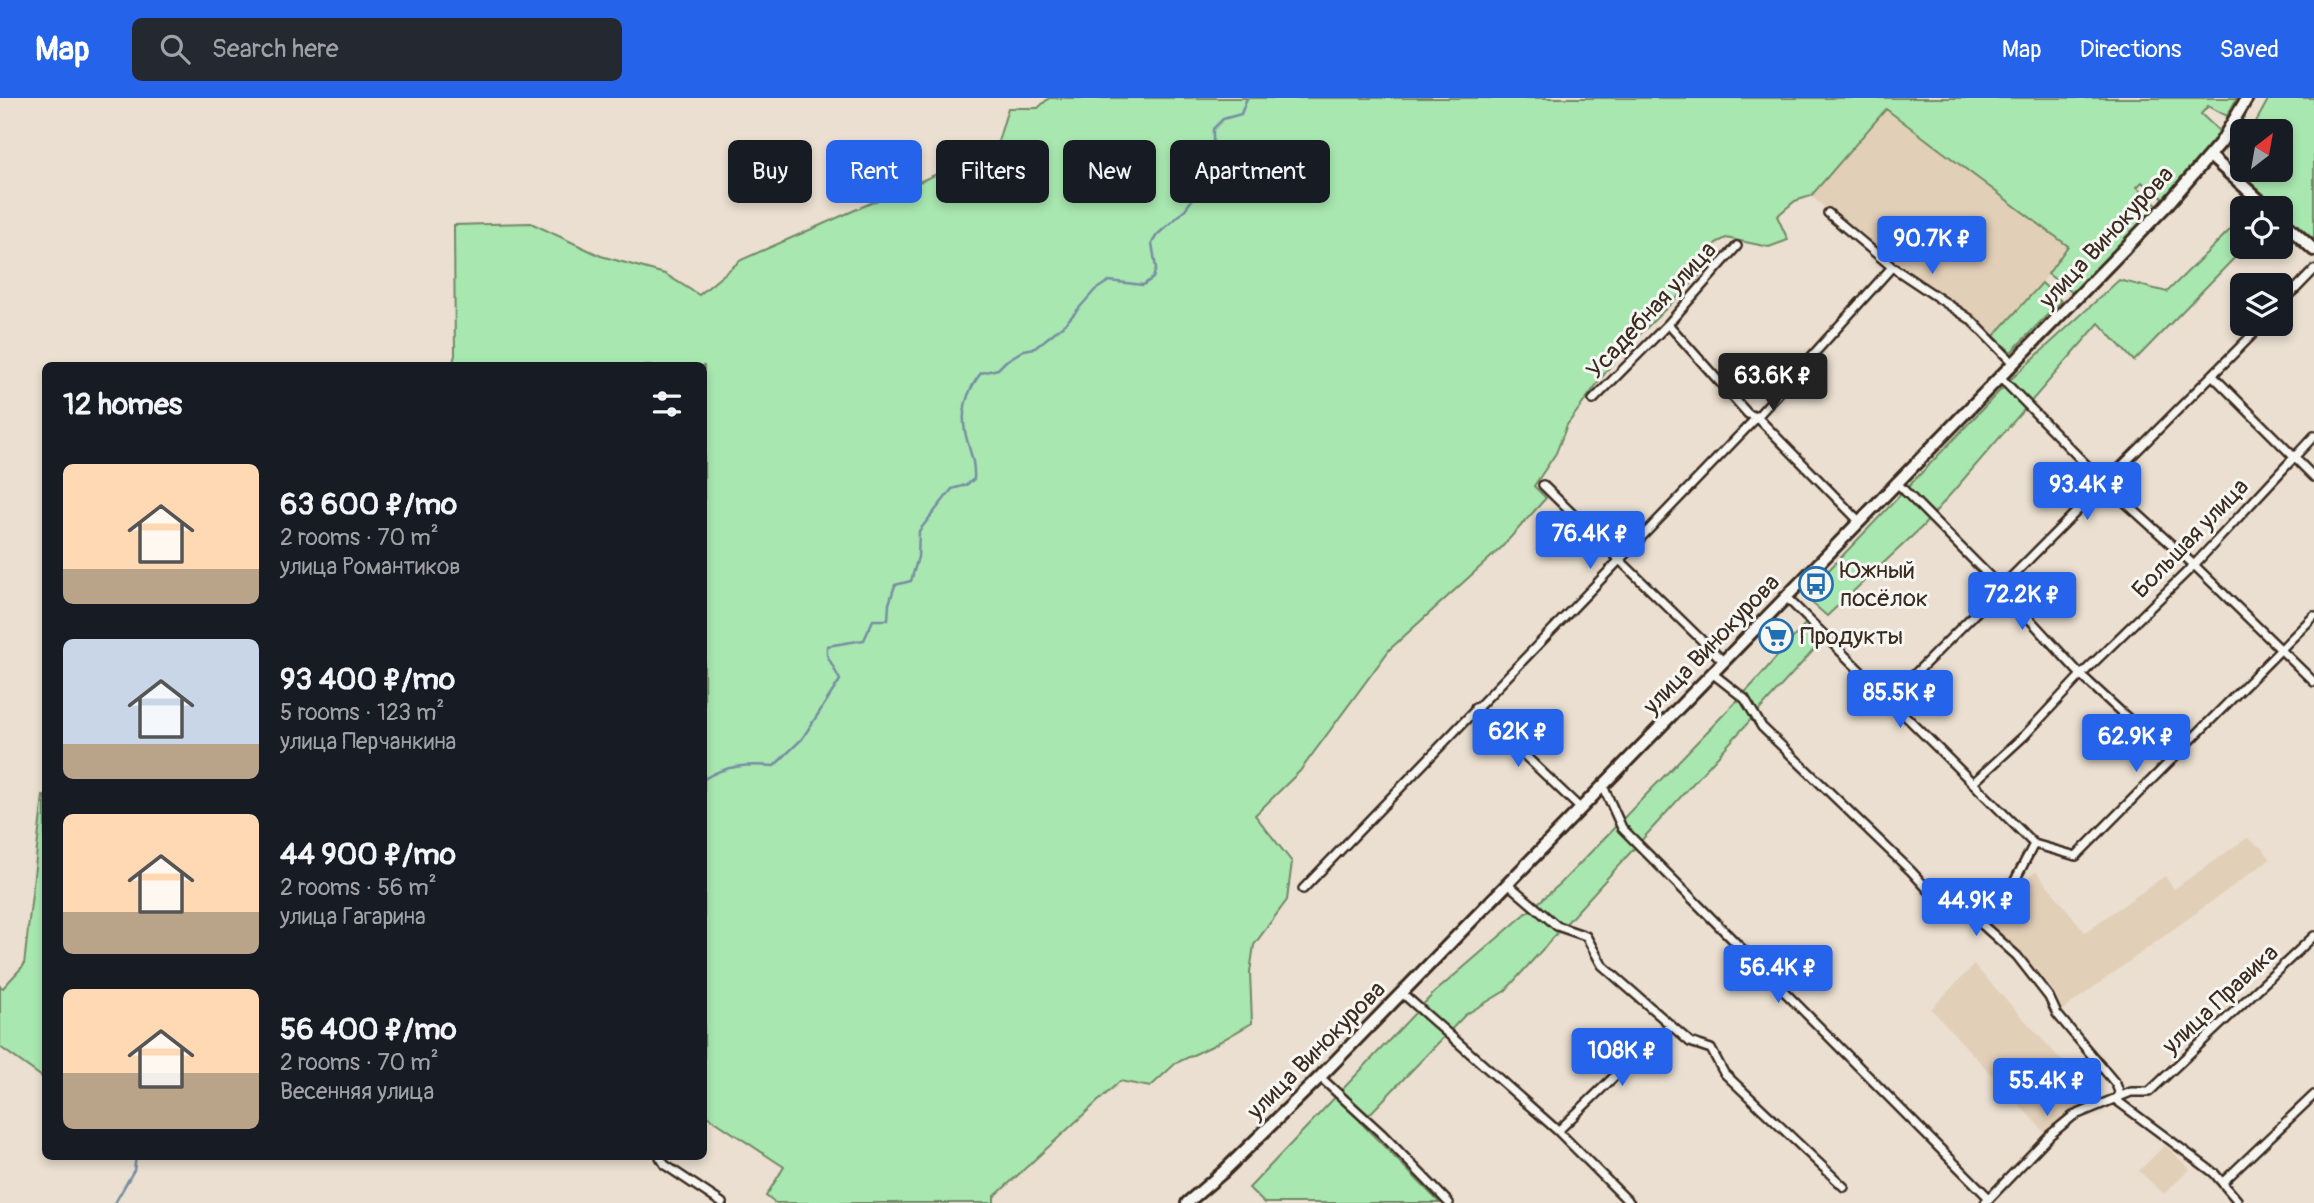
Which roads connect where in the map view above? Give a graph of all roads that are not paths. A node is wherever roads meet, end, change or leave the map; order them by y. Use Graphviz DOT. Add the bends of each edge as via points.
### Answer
graph roads {
  1 [pos="2247,98"];
  2 [pos="2210,156"];
  3 [pos="2255,196"];
  4 [pos="1828,214"];
  5 [pos="2293,231"];
  6 [pos="1737,246"];
  7 [pos="2314,250"];
  8 [pos="1892,267"];
  9 [pos="2314,270"];
  10 [pos="2293,292"];
  11 [pos="1668,324"];
  12 [pos="2251,336"];
  13 [pos="2013,363"];
  14 [pos="2213,376"];
  15 [pos="2000,377"];
  16 [pos="1593,400"];
  17 [pos="1756,417"];
  18 [pos="2314,436"];
  19 [pos="2293,457"];
  20 [pos="2314,477"];
  21 [pos="1896,482"];
  22 [pos="2105,484"];
  23 [pos="1543,485"];
  24 [pos="1858,521"];
  25 [pos="1620,560"];
  26 [pos="2194,565"];
  27 [pos="2001,588"];
  28 [pos="1786,597"];
  29 [pos="2314,616"];
  30 [pos="2281,651"];
  31 [pos="1723,661"];
  32 [pos="1712,673"];
  33 [pos="2081,675"];
  34 [pos="2314,682"];
  35 [pos="1889,700"];
  36 [pos="1475,708"];
  37 [pos="2171,758"];
  38 [pos="1973,783"];
  39 [pos="1603,786"];
  40 [pos="1581,809"];
  41 [pos="2034,844"];
  42 [pos="1508,884"];
  43 [pos="1303,889"];
  44 [pos="1976,919"];
  45 [pos="2314,936"];
  46 [pos="1402,993"];
  47 [pos="1670,1026"];
  48 [pos="1320,1077"];
  49 [pos="2314,1095"];
  50 [pos="2116,1100"];
  51 [pos="1558,1131"];
  52 [pos="662,1160"];
  53 [pos="2223,1182"];
  54 [pos="1844,1187"];
  55 [pos="1987,1201"];
  56 [pos="2237,1202"];
  57 [pos="722,1203"];
  58 [pos="1187,1203"];
  59 [pos="1448,1203"];
  60 [pos="1630,1203"];
  1 -- 2 [label="main road, улица Винокурова"];
  2 -- 3 [label="main road"];
  2 -- 13 [label="main road, улица Винокурова"];
  4 -- 8 [label="street"];
  5 -- 7 [label="main road"];
  6 -- 11 [label="street, Усадебная улица"];
  8 -- 13 [label="street" via="1970,319"];
  8 -- 17 [label="street"];
  9 -- 10 [label="street"];
  11 -- 16 [label="street, Усадебная улица"];
  11 -- 17 [label="street" via="1748,414"];
  12 -- 14 [label="street"];
  13 -- 15 [label="main road, улица Винокурова"];
  14 -- 19 [label="street"];
  14 -- 22 [label="street"];
  15 -- 21 [label="main road, улица Винокурова"];
  15 -- 22 [label="street"];
  17 -- 24 [label="street"];
  17 -- 25 [label="street"];
  18 -- 19 [label="street, Большая улица"];
  19 -- 20 [label="street"];
  19 -- 26 [label="street, Большая улица"];
  21 -- 24 [label="main road, улица Винокурова"];
  21 -- 27 [label="street"];
  22 -- 26 [label="street"];
  22 -- 27 [label="street"];
  23 -- 25 [label="street"];
  24 -- 28 [label="main road, улица Винокурова"];
  25 -- 31 [label="street"];
  25 -- 36 [label="street"];
  26 -- 30 [label="street"];
  26 -- 33 [label="street, Большая улица"];
  27 -- 33 [label="street"];
  27 -- 35 [label="street"];
  28 -- 31 [label="main road, улица Винокурова"];
  28 -- 35 [label="street"];
  29 -- 30 [label="street"];
  30 -- 34 [label="street"];
  30 -- 37 [label="street"];
  31 -- 32 [label="main road, улица Винокурова"];
  32 -- 39 [label="main road, улица Винокурова"];
  32 -- 44 [label="street" via="1745,699 1762,727 1942,905"];
  33 -- 37 [label="street"];
  33 -- 38 [label="street, Большая улица"];
  35 -- 38 [label="street"];
  36 -- 40 [label="street"];
  36 -- 43 [label="street"];
  37 -- 41 [label="street" via="2076,856"];
  38 -- 41 [label="street"];
  39 -- 40 [label="main road, улица Винокурова"];
  39 -- 55 [label="street" via="1622,828"];
  40 -- 42 [label="main road, улица Винокурова"];
  41 -- 44 [label="street" via="2012,886"];
  42 -- 46 [label="main road, улица Винокурова"];
  42 -- 47 [label="street" via="1557,926 1586,936 1602,965"];
  44 -- 50 [label="street" via="2017,956 2049,997 2057,1014 2116,1084"];
  45 -- 50 [label="street, улица Правика" via="2149,1092 2131,1092"];
  46 -- 48 [label="main road, улица Винокурова"];
  46 -- 51 [label="street"];
  47 -- 51 [label="street"];
  47 -- 54 [label="street" via="1690,1042 1711,1049 1724,1073"];
  48 -- 58 [label="main road, улица Винокурова"];
  48 -- 59 [label="street" via="1382,1133"];
  49 -- 53 [label="street"];
  50 -- 53 [label="street"];
  50 -- 55 [label="street, улица Правика" via="2073,1116"];
  51 -- 60 [label="street"];
  52 -- 57 [label="street"];
  53 -- 56 [label="street"];
}
